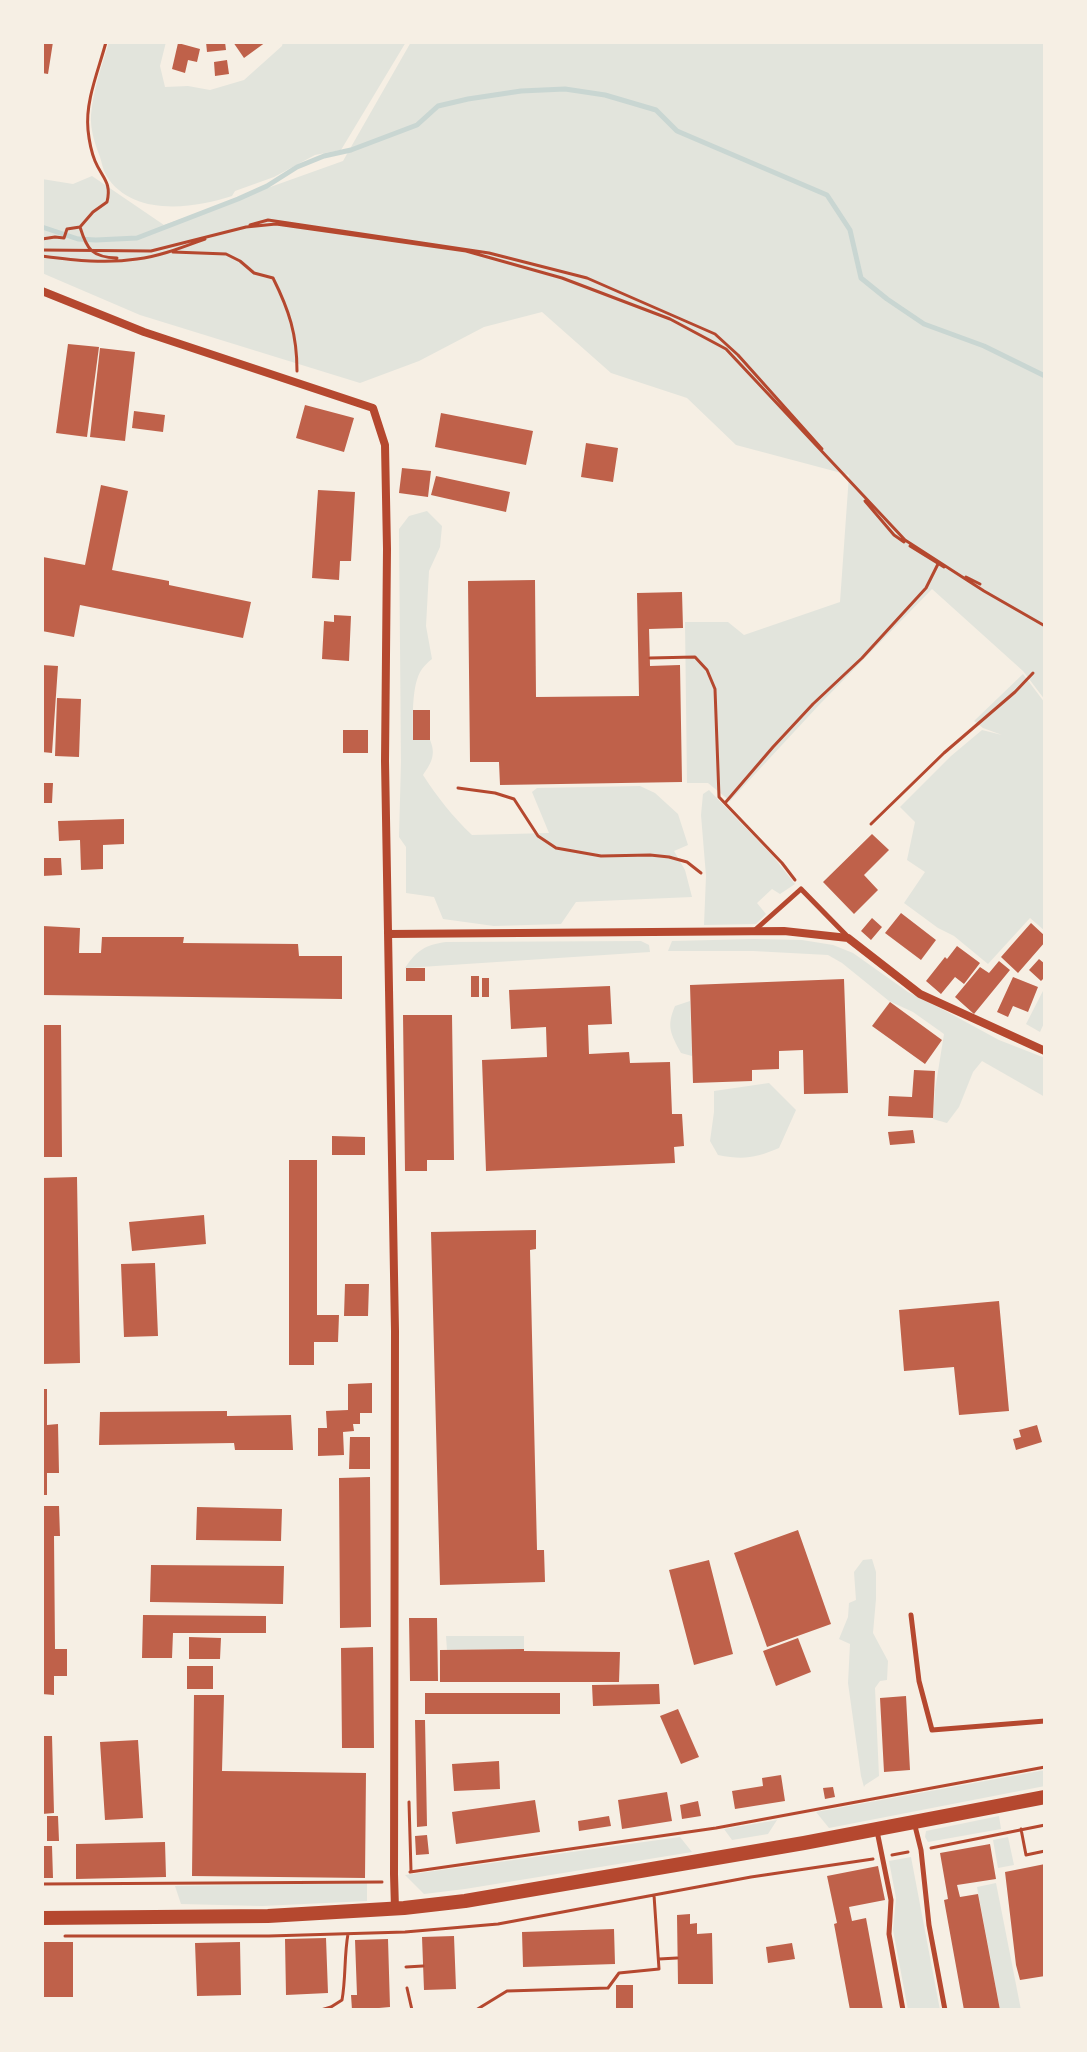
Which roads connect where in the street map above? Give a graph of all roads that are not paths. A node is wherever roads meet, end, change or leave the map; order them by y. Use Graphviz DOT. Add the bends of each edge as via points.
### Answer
graph roads {
  1 [pos="42,291"];
  2 [pos="754,931"];
  3 [pos="388,934"];
  4 [pos="848,938"];
  5 [pos="1045,1051"];
  6 [pos="911,1615"];
  7 [pos="1045,1721"];
  8 [pos="1045,1797"];
  9 [pos="915,1823"];
  10 [pos="877,1830"];
  11 [pos="395,1909"];
  12 [pos="42,1918"];
  13 [pos="903,2010"];
  14 [pos="945,2010"];
  1 -- 3 [label="street" via="144,332 373,408 385,445"];
  2 -- 3 [label="street"];
  2 -- 4 [label="street"];
  2 -- 4 [label="lane" via="801,889"];
  3 -- 11 [label="street" via="395,1331"];
  4 -- 5 [label="street" via="920,994"];
  6 -- 7 [label="lane" via="932,1730"];
  8 -- 9 [label="street"];
  9 -- 10 [label="street"];
  9 -- 14 [label="lane"];
  10 -- 11 [label="street"];
  10 -- 13 [label="lane"];
  11 -- 12 [label="street"];
}
